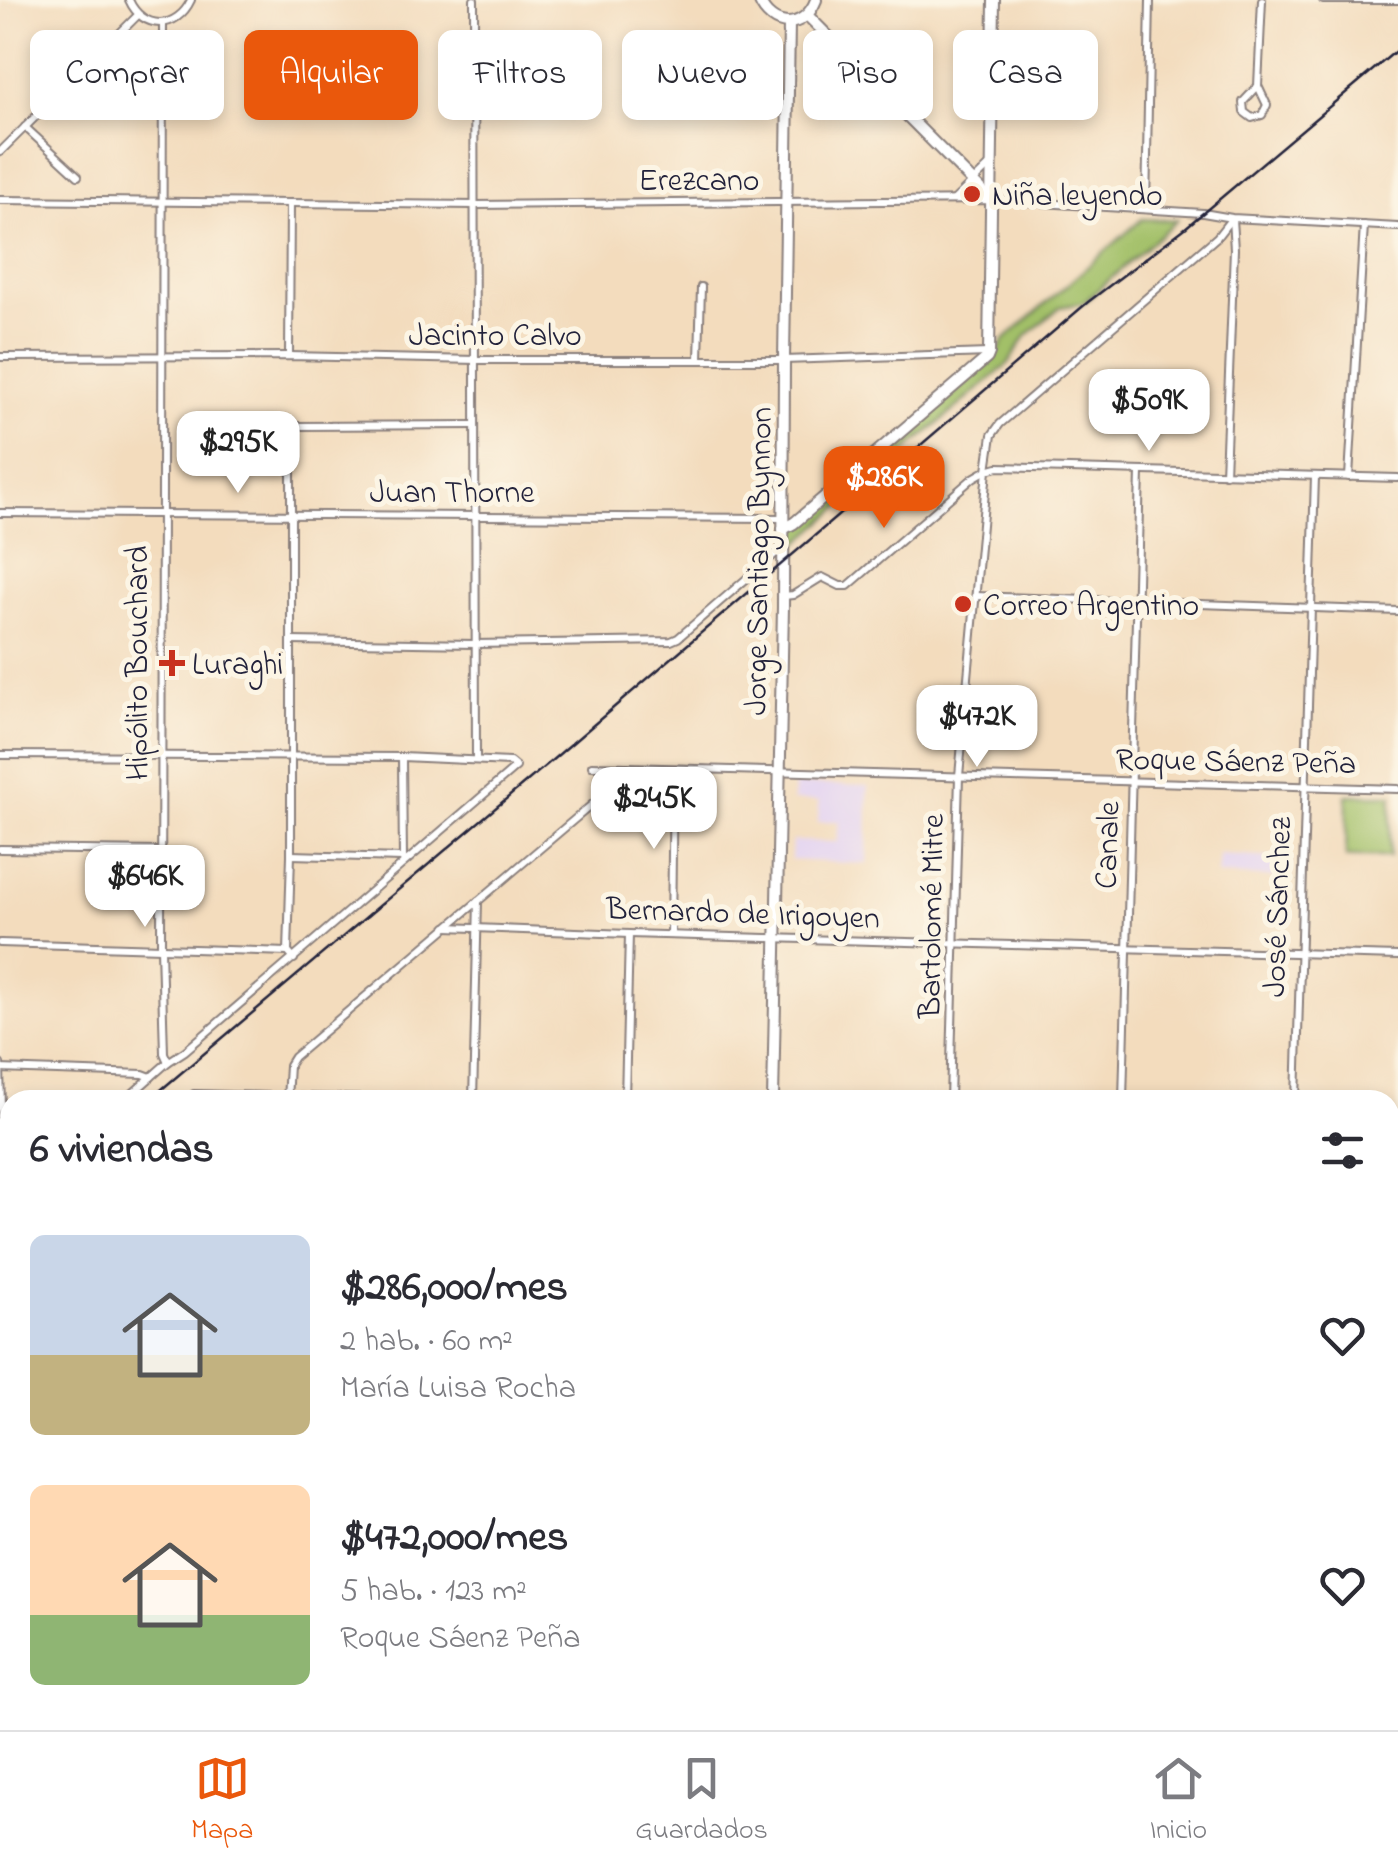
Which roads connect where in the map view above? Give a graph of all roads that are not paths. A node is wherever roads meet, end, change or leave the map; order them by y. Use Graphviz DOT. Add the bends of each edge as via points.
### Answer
graph roads {
  1 [pos="129,0"];
  2 [pos="191,0"];
  3 [pos="474,0"];
  4 [pos="759,0"];
  5 [pos="816,0"];
  6 [pos="994,0"];
  7 [pos="1150,0"];
  8 [pos="1262,0"];
  9 [pos="1323,0"];
  10 [pos="1398,0"];
  11 [pos="138,14"];
  12 [pos="808,15"];
  13 [pos="163,23"];
  14 [pos="789,23"];
  15 [pos="1258,86"];
  16 [pos="25,127"];
  17 [pos="0,152"];
  18 [pos="992,163"];
  19 [pos="78,176"];
  20 [pos="973,181"];
  21 [pos="0,200"];
  22 [pos="954,200"];
  23 [pos="991,200"];
  24 [pos="161,203"];
  25 [pos="290,204"];
  26 [pos="786,204"];
  27 [pos="476,205"];
  28 [pos="1146,209"];
  29 [pos="1232,218"];
  30 [pos="1364,225"];
  31 [pos="1398,227"];
  32 [pos="701,288"];
  33 [pos="989,353"];
  34 [pos="289,356"];
  35 [pos="0,357"];
  36 [pos="161,358"];
  37 [pos="476,360"];
  38 [pos="699,360"];
  39 [pos="784,360"];
  40 [pos="476,425"];
  41 [pos="986,470"];
  42 [pos="1140,472"];
  43 [pos="1226,474"];
  44 [pos="1315,476"];
  45 [pos="1349,476"];
  46 [pos="1398,478"];
  47 [pos="0,513"];
  48 [pos="161,513"];
  49 [pos="290,515"];
  50 [pos="475,517"];
  51 [pos="783,523"];
  52 [pos="783,547"];
  53 [pos="784,596"];
  54 [pos="976,596"];
  55 [pos="1136,603"];
  56 [pos="1310,608"];
  57 [pos="1398,610"];
  58 [pos="291,641"];
  59 [pos="476,644"];
  60 [pos="0,755"];
  61 [pos="162,755"];
  62 [pos="290,755"];
  63 [pos="402,757"];
  64 [pos="476,760"];
  65 [pos="592,766"];
  66 [pos="635,768"];
  67 [pos="673,769"];
  68 [pos="779,772"];
  69 [pos="959,776"];
  70 [pos="1133,782"];
  71 [pos="1304,786"];
  72 [pos="1398,789"];
  73 [pos="0,848"];
  74 [pos="161,851"];
  75 [pos="291,855"];
  76 [pos="403,861"];
  77 [pos="478,899"];
  78 [pos="447,926"];
  79 [pos="478,928"];
  80 [pos="629,934"];
  81 [pos="671,935"];
  82 [pos="776,938"];
  83 [pos="0,943"];
  84 [pos="956,944"];
  85 [pos="160,948"];
  86 [pos="1127,948"];
  87 [pos="1299,952"];
  88 [pos="291,955"];
  89 [pos="1398,956"];
  90 [pos="168,1062"];
  91 [pos="0,1066"];
  92 [pos="150,1077"];
  93 [pos="136,1090"];
  94 [pos="287,1090"];
  95 [pos="473,1090"];
  96 [pos="625,1090"];
  97 [pos="773,1090"];
  98 [pos="950,1090"];
  99 [pos="1124,1090"];
  100 [pos="1296,1090"];
  101 [pos="0,1137"];
  1 -- 11 [label="street"];
  2 -- 13 [label="street" via="178,18"];
  3 -- 27 [label="street"];
  4 -- 14 [label="street" via="771,18"];
  5 -- 12 [label="street"];
  6 -- 18 [label="street"];
  7 -- 28 [label="street"];
  8 -- 15 [label="street"];
  9 -- 10 [label="street"];
  11 -- 13 [label="street"];
  11 -- 16 [label="street"];
  12 -- 14 [label="street"];
  12 -- 20 [label="street"];
  13 -- 24 [label="street, Hipólito Bouchard"];
  14 -- 26 [label="street, Jorge Santiago Bynnon"];
  15 -- 15 [label="street" via="1243,102 1252,118 1267,104"];
  16 -- 17 [label="street"];
  16 -- 19 [label="street"];
  18 -- 20 [label="street"];
  18 -- 23 [label="street"];
  20 -- 22 [label="street"];
  20 -- 23 [label="street"];
  21 -- 24 [label="street, Erezcano"];
  22 -- 23 [label="street, Erezcano"];
  22 -- 26 [label="street, Erezcano"];
  23 -- 28 [label="street, Erezcano"];
  23 -- 33 [label="street"];
  24 -- 25 [label="street, Erezcano"];
  24 -- 36 [label="street, Hipólito Bouchard"];
  25 -- 27 [label="street, Erezcano"];
  25 -- 34 [label="street"];
  26 -- 27 [label="street, Erezcano"];
  26 -- 39 [label="street, Jorge Santiago Bynnon"];
  27 -- 37 [label="street"];
  28 -- 29 [label="street, Erezcano"];
  29 -- 30 [label="street, Erezcano"];
  29 -- 41 [label="street, Bartolomé Mitre" via="1000,424"];
  29 -- 43 [label="street"];
  30 -- 31 [label="street, Erezcano"];
  30 -- 45 [label="street"];
  32 -- 38 [label="street"];
  33 -- 39 [label="street, Jacinto Calvo"];
  33 -- 51 [label="street" via="794,523"];
  34 -- 36 [label="street, Jacinto Calvo"];
  34 -- 37 [label="street, Jacinto Calvo"];
  35 -- 36 [label="street, Jacinto Calvo"];
  36 -- 48 [label="street, Hipólito Bouchard"];
  37 -- 38 [label="street, Jacinto Calvo"];
  37 -- 40 [label="street"];
  38 -- 39 [label="street, Jacinto Calvo"];
  39 -- 51 [label="street, Jorge Santiago Bynnon"];
  40 -- 49 [label="street" via="300,426 290,431"];
  40 -- 50 [label="street"];
  41 -- 42 [label="street"];
  41 -- 53 [label="street" via="848,586 822,577"];
  41 -- 54 [label="street, Bartolomé Mitre"];
  42 -- 43 [label="street"];
  42 -- 55 [label="street, Canale"];
  43 -- 44 [label="street"];
  44 -- 45 [label="street"];
  44 -- 56 [label="street, José Sánchez"];
  45 -- 46 [label="street"];
  47 -- 48 [label="street, Juan Thorne"];
  48 -- 49 [label="street, Juan Thorne"];
  48 -- 61 [label="street, Hipólito Bouchard"];
  49 -- 50 [label="street, Juan Thorne"];
  49 -- 58 [label="street"];
  50 -- 51 [label="street, Juan Thorne"];
  50 -- 59 [label="street"];
  51 -- 52 [label="street, Jorge Santiago Bynnon"];
  52 -- 53 [label="street, Jorge Santiago Bynnon"];
  52 -- 59 [label="street" via="671,641"];
  53 -- 68 [label="street, Jorge Santiago Bynnon"];
  54 -- 55 [label="street"];
  54 -- 69 [label="street, Bartolomé Mitre"];
  55 -- 56 [label="street"];
  55 -- 70 [label="street, Canale"];
  56 -- 57 [label="street"];
  56 -- 71 [label="street, José Sánchez"];
  58 -- 59 [label="street"];
  58 -- 62 [label="street"];
  59 -- 64 [label="street"];
  60 -- 61 [label="street"];
  61 -- 62 [label="street"];
  61 -- 74 [label="street, Hipólito Bouchard"];
  62 -- 63 [label="street"];
  62 -- 75 [label="street"];
  63 -- 64 [label="street"];
  63 -- 76 [label="street"];
  64 -- 76 [label="street" via="516,766"];
  65 -- 66 [label="street, Roque Sáenz Peña"];
  66 -- 67 [label="street, Roque Sáenz Peña"];
  66 -- 77 [label="street"];
  67 -- 68 [label="street, Roque Sáenz Peña"];
  67 -- 81 [label="street"];
  68 -- 69 [label="street, Roque Sáenz Peña"];
  68 -- 82 [label="street, Jorge Santiago Bynnon"];
  69 -- 70 [label="street, Roque Sáenz Peña"];
  69 -- 84 [label="street, Bartolomé Mitre"];
  70 -- 71 [label="street, Roque Sáenz Peña"];
  70 -- 86 [label="street, Canale"];
  71 -- 72 [label="street, Roque Sáenz Peña"];
  71 -- 87 [label="street, José Sánchez"];
  73 -- 74 [label="street"];
  74 -- 85 [label="street, Hipólito Bouchard"];
  75 -- 76 [label="street"];
  75 -- 88 [label="street"];
  76 -- 88 [label="street"];
  77 -- 78 [label="street"];
  77 -- 79 [label="street"];
  78 -- 79 [label="street, Bernardo de Irigoyen"];
  78 -- 94 [label="street" via="294,1056"];
  79 -- 80 [label="street, Bernardo de Irigoyen"];
  79 -- 95 [label="street"];
  80 -- 81 [label="street, Bernardo de Irigoyen"];
  80 -- 96 [label="street"];
  81 -- 82 [label="street, Bernardo de Irigoyen"];
  82 -- 84 [label="street, Bernardo de Irigoyen"];
  82 -- 97 [label="street, Jorge Santiago Bynnon"];
  83 -- 85 [label="street"];
  84 -- 86 [label="street, Bernardo de Irigoyen"];
  84 -- 98 [label="street, Bartolomé Mitre"];
  85 -- 88 [label="street"];
  85 -- 90 [label="street, Hipólito Bouchard"];
  86 -- 87 [label="street, Bernardo de Irigoyen"];
  86 -- 99 [label="street, Canale"];
  87 -- 89 [label="street, Bernardo de Irigoyen"];
  87 -- 100 [label="street, José Sánchez"];
  88 -- 90 [label="street"];
  90 -- 92 [label="street"];
  91 -- 92 [label="street"];
  91 -- 101 [label="street"];
  92 -- 93 [label="street"];
}
